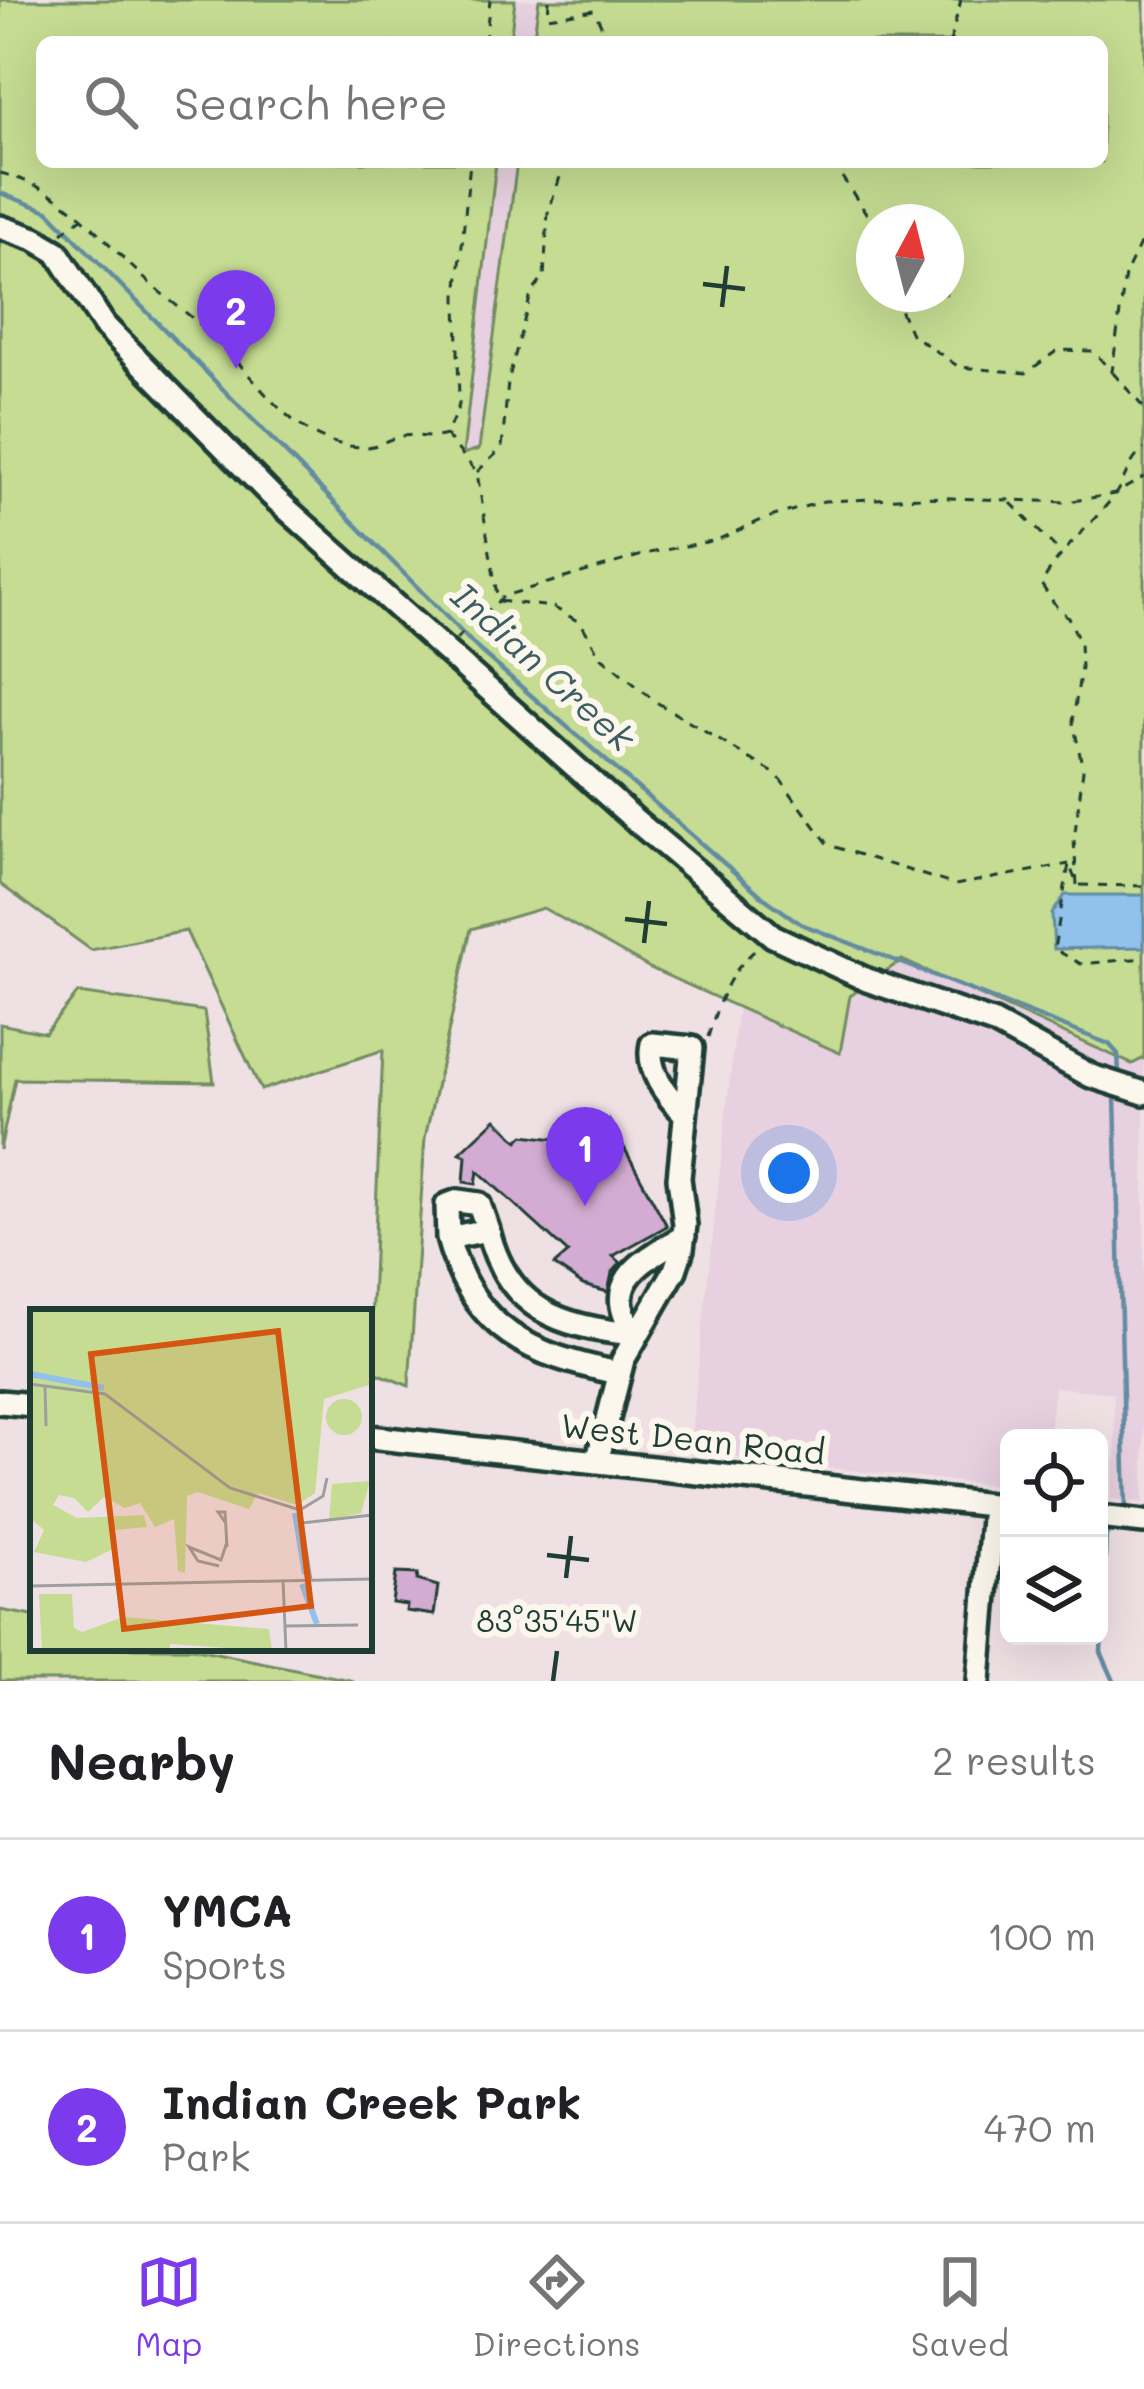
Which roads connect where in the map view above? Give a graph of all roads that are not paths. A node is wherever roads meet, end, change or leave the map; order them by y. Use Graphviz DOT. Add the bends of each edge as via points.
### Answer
graph roads {
  1 [pos="0,227"];
  2 [pos="1144,1093"];
  3 [pos="684,1113"];
  4 [pos="488,1230"];
  5 [pos="684,1236"];
  6 [pos="448,1238"];
  7 [pos="635,1334"];
  8 [pos="618,1373"];
  9 [pos="0,1402"];
  10 [pos="30,1405"];
  11 [pos="372,1437"];
  12 [pos="597,1462"];
  13 [pos="1000,1507"];
  14 [pos="1000,1515"];
  15 [pos="1108,1518"];
  16 [pos="1144,1522"];
  17 [pos="979,1681"];
  1 -- 2 [label="street" via="57,252 104,325 271,495 773,936 866,980 994,1023 1090,1076"];
  3 -- 3 [label="street" via="692,1048 652,1043 651,1066"];
  3 -- 5 [label="street"];
  4 -- 6 [label="street"];
  4 -- 6 [label="street" via="479,1204 458,1201 447,1204"];
  4 -- 7 [label="street" via="504,1272 534,1305 573,1326"];
  5 -- 7 [label="street" via="675,1270"];
  5 -- 7 [label="street" via="625,1280 624,1318"];
  6 -- 8 [label="street" via="465,1284 496,1324 558,1361"];
  7 -- 8 [label="street"];
  8 -- 12 [label="street"];
  9 -- 10 [label="street"];
  11 -- 12 [label="street, West Dean Road"];
  12 -- 13 [label="street, West Dean Road"];
  14 -- 17 [label="street"];
  15 -- 16 [label="street"];
}
